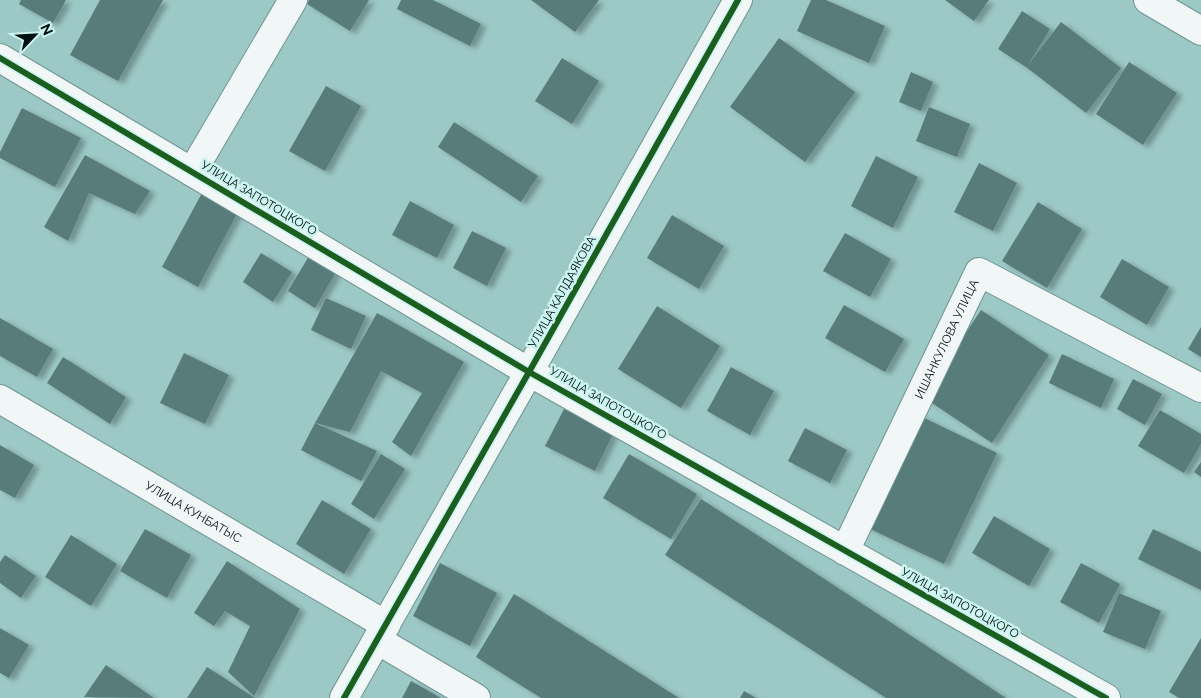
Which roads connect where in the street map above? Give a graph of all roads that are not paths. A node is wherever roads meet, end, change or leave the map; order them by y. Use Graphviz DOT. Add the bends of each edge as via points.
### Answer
graph roads {
  1 [pos="293,0"];
  2 [pos="738,0"];
  3 [pos="1148,0"];
  4 [pos="1199,22"];
  5 [pos="0,58"];
  6 [pos="192,172"];
  7 [pos="530,372"];
  8 [pos="1201,388"];
  9 [pos="0,400"];
  10 [pos="845,551"];
  11 [pos="381,633"];
  12 [pos="344,698"];
  13 [pos="476,698"];
  14 [pos="1106,698"];
  1 -- 6 [label="street"];
  2 -- 7 [label="street, УЛИЦА КАЛДАЯКОВА"];
  3 -- 4 [label="street"];
  5 -- 6 [label="street, УЛИЦА ЗАПОТОЦКОГО"];
  6 -- 7 [label="street, УЛИЦА ЗАПОТОЦКОГО"];
  7 -- 10 [label="street, УЛИЦА ЗАПОТОЦКОГО"];
  7 -- 11 [label="street, УЛИЦА КАЛДАЯКОВА"];
  8 -- 10 [label="street, ИШАНКУЛОВА УЛИЦА" via="980,272"];
  9 -- 11 [label="street, УЛИЦА КУНБАТЫС"];
  10 -- 14 [label="street, УЛИЦА ЗАПОТОЦКОГО"];
  11 -- 12 [label="street, УЛИЦА КАЛДАЯКОВА"];
  11 -- 13 [label="street, УЛИЦА КУНБАТЫС"];
}
